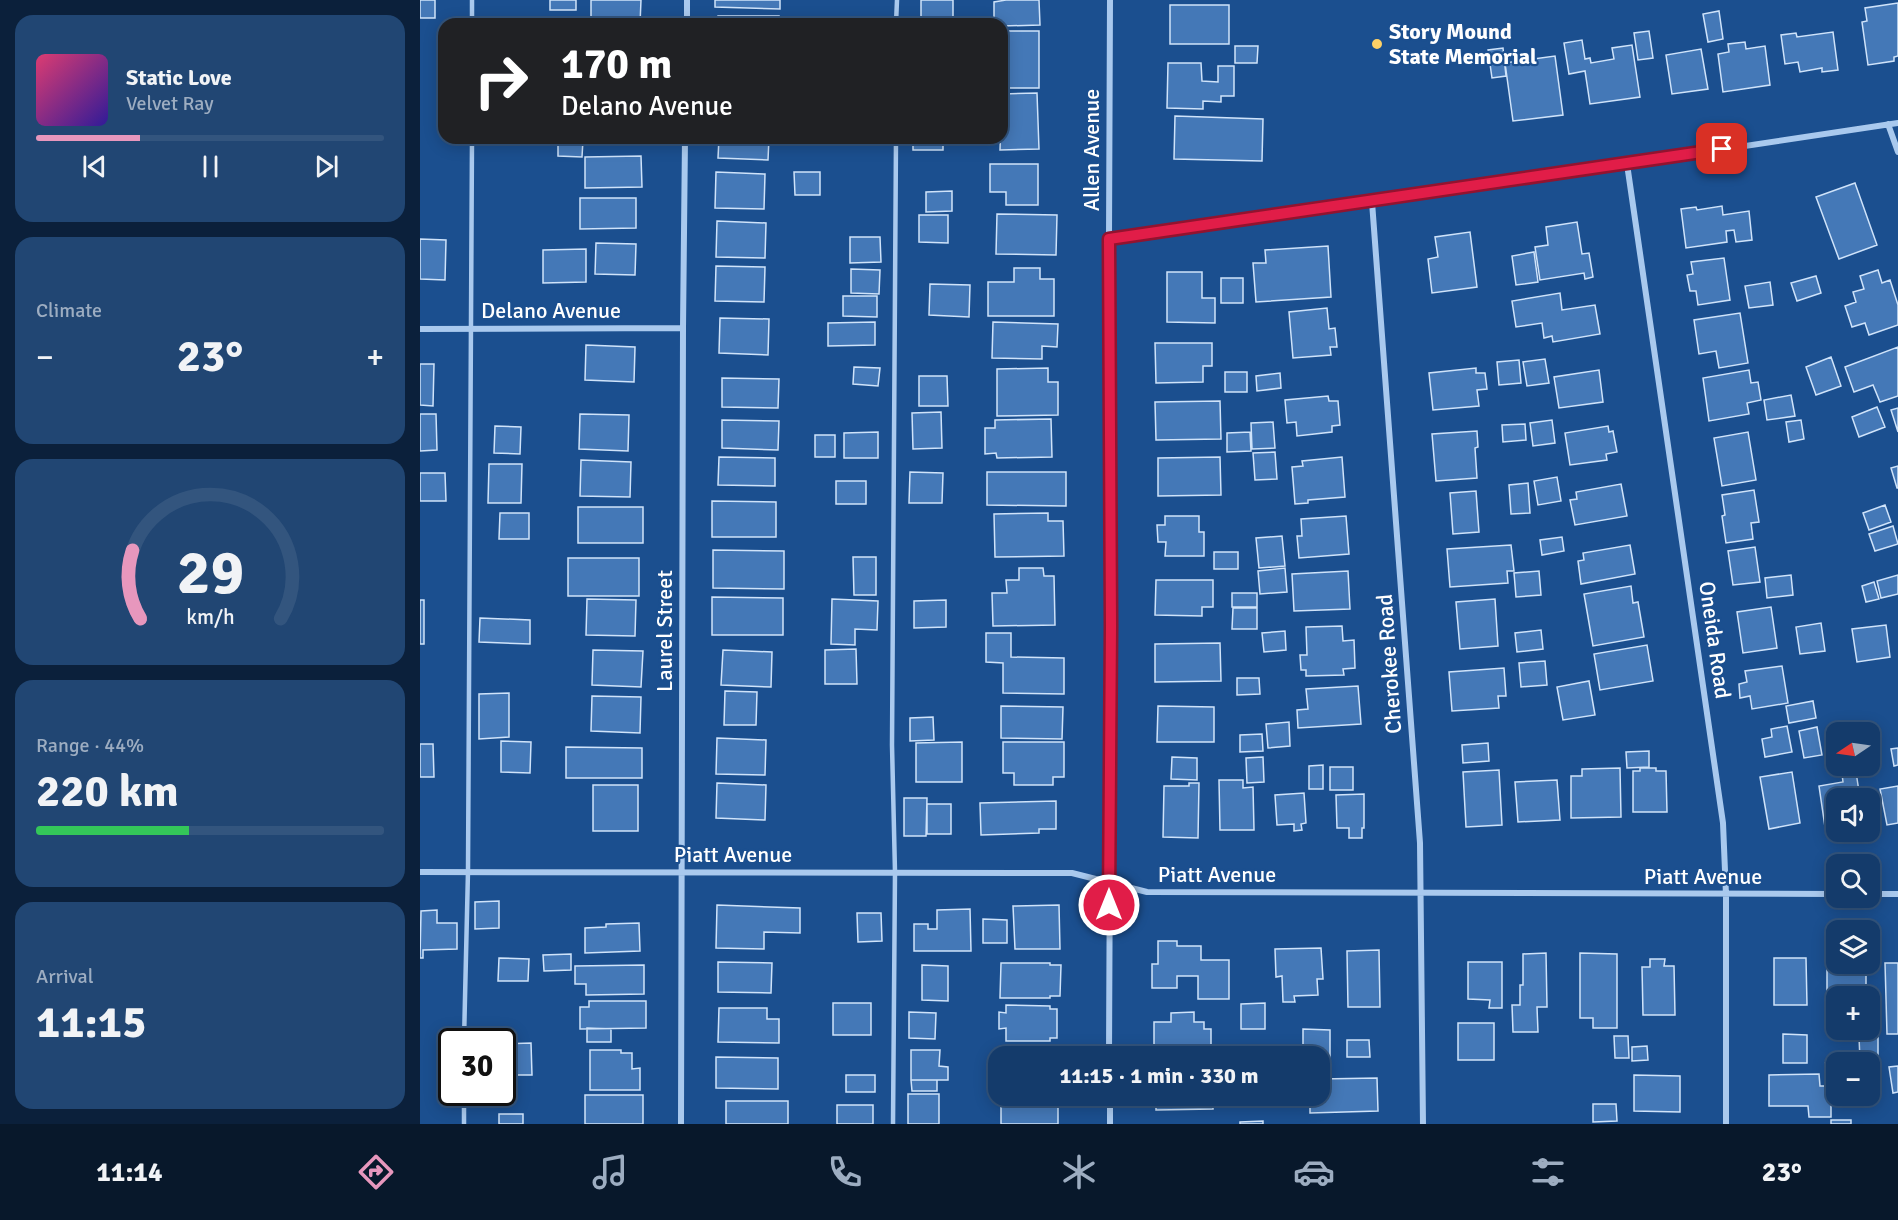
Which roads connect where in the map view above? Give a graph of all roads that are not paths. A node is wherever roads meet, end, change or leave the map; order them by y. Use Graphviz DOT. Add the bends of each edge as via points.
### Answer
graph roads {
  1 [pos="472,0"];
  2 [pos="687,0"];
  3 [pos="897,0"];
  4 [pos="1110,0"];
  5 [pos="472,18"];
  6 [pos="687,18"];
  7 [pos="896,18"];
  8 [pos="1898,123"];
  9 [pos="1888,124"];
  10 [pos="472,144"];
  11 [pos="685,144"];
  12 [pos="896,144"];
  13 [pos="1898,152"];
  14 [pos="1627,164"];
  15 [pos="1372,202"];
  16 [pos="1109,239"];
  17 [pos="472,328"];
  18 [pos="683,328"];
  19 [pos="420,329"];
  20 [pos="468,871"];
  21 [pos="420,872"];
  22 [pos="681,872"];
  23 [pos="895,872"];
  24 [pos="1109,883"];
  25 [pos="1422,893"];
  26 [pos="1826,894"];
  27 [pos="1880,894"];
  28 [pos="1898,894"];
  29 [pos="1726,895"];
  30 [pos="464,1028"];
  31 [pos="1110,1046"];
  32 [pos="464,1106"];
  33 [pos="1110,1106"];
  34 [pos="464,1124"];
  35 [pos="681,1124"];
  36 [pos="893,1124"];
  37 [pos="1110,1124"];
  38 [pos="1423,1124"];
  39 [pos="1726,1124"];
  1 -- 5 [label="lane"];
  2 -- 6 [label="street"];
  3 -- 7 [label="lane"];
  4 -- 16 [label="street, Allen Avenue"];
  8 -- 9 [label="street"];
  9 -- 13 [label="street"];
  9 -- 14 [label="street"];
  10 -- 17 [label="lane"];
  11 -- 18 [label="street, Laurel Street"];
  12 -- 23 [label="lane" via="892,745"];
  14 -- 15 [label="street"];
  14 -- 29 [label="street, Oneida Road" via="1723,823"];
  15 -- 16 [label="street"];
  15 -- 25 [label="street, Cherokee Road"];
  16 -- 24 [label="street, Allen Avenue"];
  17 -- 18 [label="street, Delano Avenue"];
  17 -- 19 [label="street, Delano Avenue"];
  17 -- 20 [label="lane"];
  18 -- 22 [label="street, Laurel Street"];
  20 -- 21 [label="street, Piatt Avenue"];
  20 -- 22 [label="street, Piatt Avenue"];
  20 -- 30 [label="lane"];
  22 -- 23 [label="street, Piatt Avenue"];
  22 -- 35 [label="street, Laurel Street"];
  23 -- 24 [label="street, Piatt Avenue" via="1072,873"];
  23 -- 36 [label="lane"];
  24 -- 25 [label="street, Piatt Avenue" via="1147,892"];
  24 -- 31 [label="street, Allen Avenue"];
  25 -- 29 [label="street, Piatt Avenue"];
  25 -- 38 [label="street, Cherokee Road"];
  26 -- 29 [label="street, Piatt Avenue"];
  27 -- 28 [label="street"];
  29 -- 39 [label="street, Oneida Road"];
  32 -- 34 [label="lane"];
  33 -- 37 [label="street"];
}
